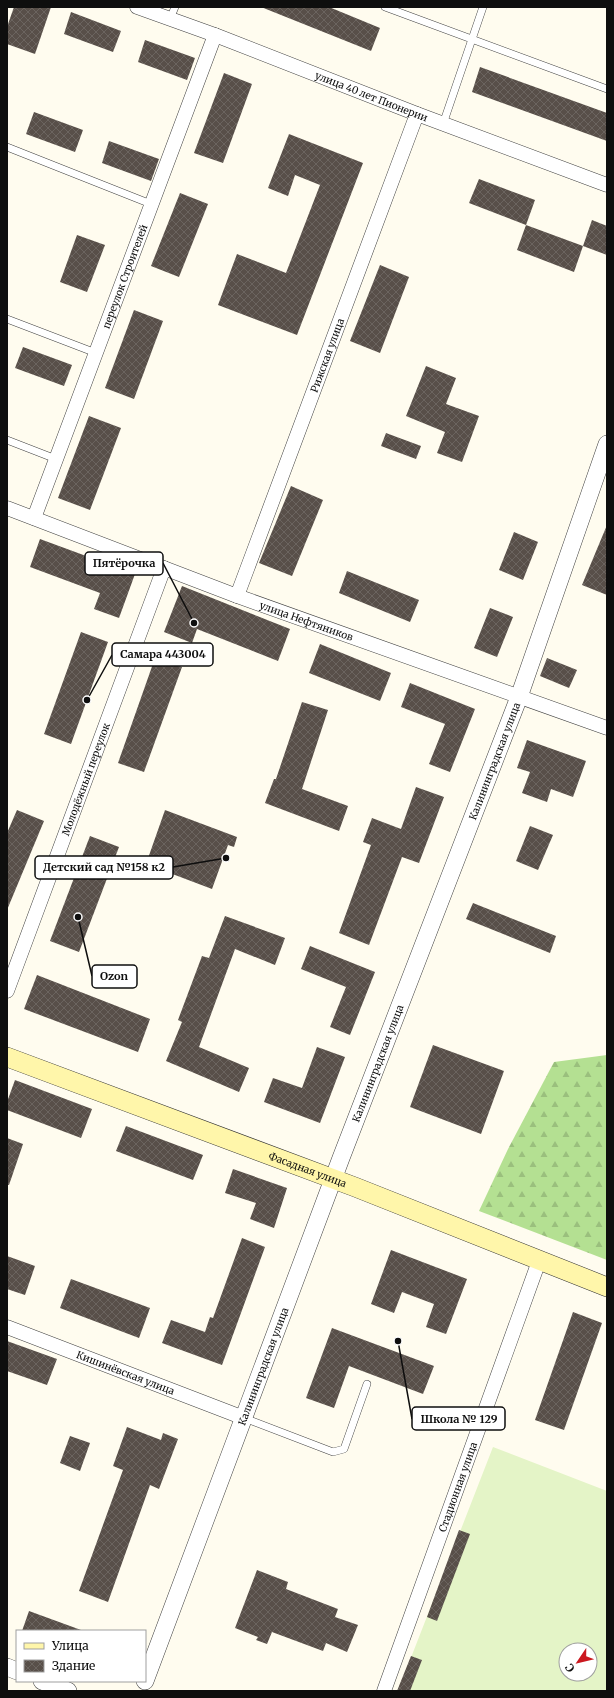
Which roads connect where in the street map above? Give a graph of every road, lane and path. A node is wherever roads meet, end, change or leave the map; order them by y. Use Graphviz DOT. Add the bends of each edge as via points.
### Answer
graph roads {
  1 [pos="137,7"];
  2 [pos="385,7"];
  3 [pos="483,7"];
  4 [pos="172,13"];
  5 [pos="215,35"];
  6 [pos="472,39"];
  7 [pos="607,89"];
  8 [pos="417,114"];
  9 [pos="443,124"];
  10 [pos="7,147"];
  11 [pos="607,185"];
  12 [pos="152,204"];
  13 [pos="7,319"];
  14 [pos="96,353"];
  15 [pos="7,440"];
  16 [pos="607,444"];
  17 [pos="56,459"];
  18 [pos="7,508"];
  19 [pos="34,518"];
  20 [pos="164,568"];
  21 [pos="237,596"];
  22 [pos="519,697"];
  23 [pos="607,728"];
  24 [pos="7,991"];
  25 [pos="7,1057"];
  26 [pos="333,1179"];
  27 [pos="539,1261"];
  28 [pos="607,1287"];
  29 [pos="7,1328"];
  30 [pos="367,1384"];
  31 [pos="244,1418"];
  32 [pos="146,1678"];
  33 [pos="45,1682"];
  34 [pos="68,1691"];
  35 [pos="384,1691"];
  1 -- 4 [label="street, улица 40 лет Пионерии"];
  2 -- 6 [label="lane"];
  3 -- 6 [label="lane"];
  4 -- 5 [label="street, улица 40 лет Пионерии"];
  5 -- 8 [label="street, улица 40 лет Пионерии"];
  5 -- 12 [label="street, переулок Строителей"];
  6 -- 7 [label="lane"];
  6 -- 9 [label="lane"];
  8 -- 9 [label="street, улица 40 лет Пионерии"];
  8 -- 21 [label="street, Рижская улица"];
  9 -- 11 [label="street, улица 40 лет Пионерии"];
  10 -- 12 [label="lane"];
  12 -- 14 [label="street, переулок Строителей"];
  13 -- 14 [label="lane"];
  14 -- 17 [label="street, переулок Строителей"];
  15 -- 17 [label="lane"];
  16 -- 22 [label="street, Калининградская улица"];
  17 -- 19 [label="street, переулок Строителей"];
  18 -- 19 [label="street, улица Нефтяников"];
  19 -- 20 [label="street, улица Нефтяников"];
  20 -- 21 [label="street, улица Нефтяников"];
  20 -- 24 [label="street, Молодёжный переулок"];
  21 -- 22 [label="street, улица Нефтяников"];
  22 -- 23 [label="street, улица Нефтяников"];
  22 -- 26 [label="street, Калининградская улица"];
  25 -- 26 [label="main road, Фасадная улица"];
  26 -- 27 [label="main road, Фасадная улица"];
  26 -- 31 [label="street, Калининградская улица"];
  27 -- 28 [label="main road, Фасадная улица"];
  27 -- 35 [label="street, Стадионная улица"];
  29 -- 31 [label="street, Кишинёвская улица"];
  30 -- 31 [label="lane" via="344,1449 333,1452"];
  31 -- 32 [label="street, Калининградская улица"];
  33 -- 34 [label="street"];
}
